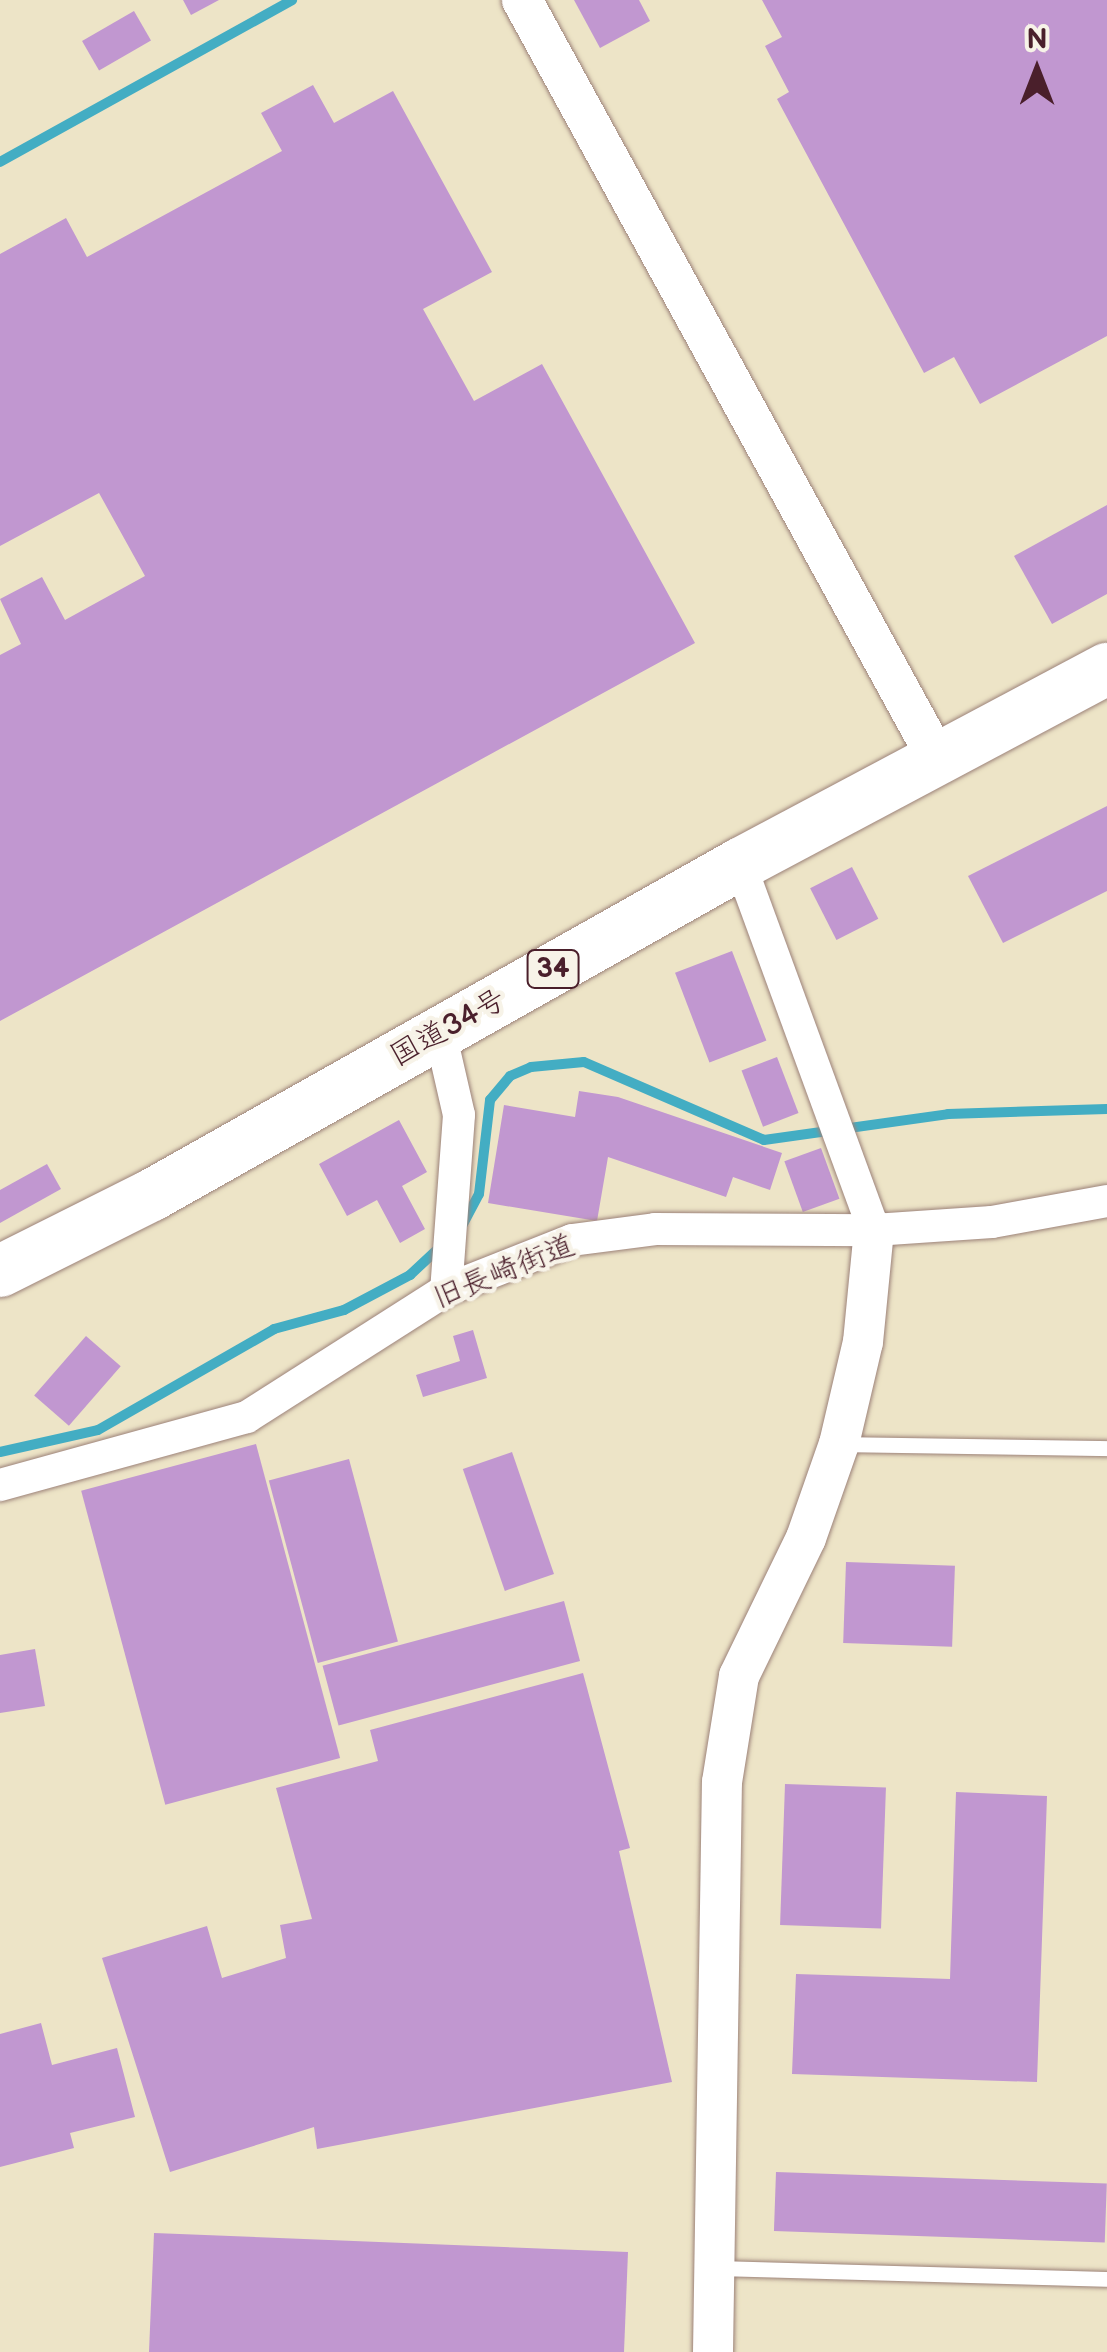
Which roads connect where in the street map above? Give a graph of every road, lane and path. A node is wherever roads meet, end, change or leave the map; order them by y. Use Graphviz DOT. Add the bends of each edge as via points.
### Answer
graph roads {
  1 [pos="522,0"];
  2 [pos="1107,669"];
  3 [pos="938,760"];
  4 [pos="740,864"];
  5 [pos="440,1032"];
  6 [pos="1107,1201"];
  7 [pos="874,1230"];
  8 [pos="0,1272"];
  9 [pos="446,1290"];
  10 [pos="839,1444"];
  11 [pos="1107,1448"];
  12 [pos="1,1493"];
  13 [pos="716,2268"];
  14 [pos="1107,2279"];
  15 [pos="713,2352"];
  1 -- 3 [label="street"];
  2 -- 3 [label="highway, 国道34号 / 34"];
  3 -- 4 [label="highway, 国道34号 / 34"];
  4 -- 5 [label="highway, 国道34号 / 34"];
  4 -- 7 [label="street"];
  5 -- 8 [label="highway, 国道34号 / 34"];
  5 -- 9 [label="street" via="459,1114"];
  6 -- 7 [label="street, 旧長崎街道" via="992,1222"];
  7 -- 9 [label="street, 旧長崎街道" via="654,1229 572,1240"];
  7 -- 10 [label="street" via="863,1342"];
  9 -- 12 [label="street, 旧長崎街道" via="247,1417"];
  10 -- 11 [label="lane"];
  10 -- 13 [label="street" via="806,1538 738,1676 722,1782"];
  13 -- 14 [label="lane"];
  13 -- 15 [label="street"];
}
